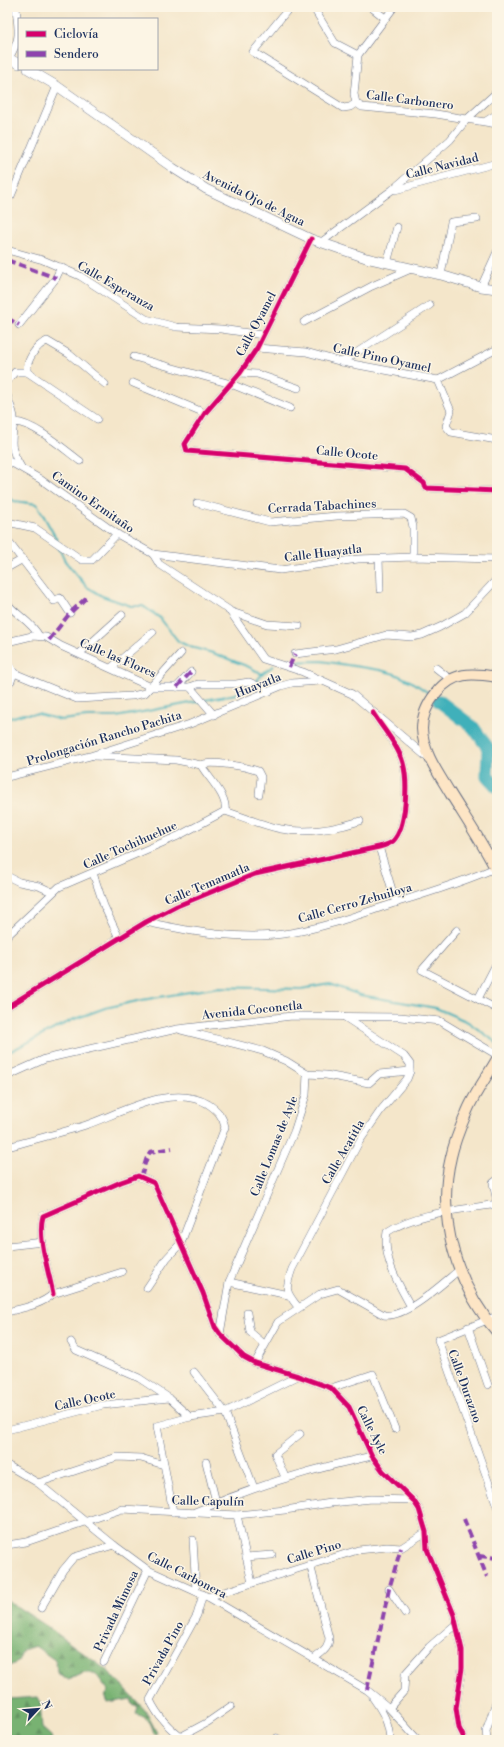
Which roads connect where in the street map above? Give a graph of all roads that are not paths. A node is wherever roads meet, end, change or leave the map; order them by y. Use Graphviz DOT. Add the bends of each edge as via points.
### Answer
graph roads {
  1 [pos="16,7"];
  2 [pos="290,7"];
  3 [pos="313,7"];
  4 [pos="371,7"];
  5 [pos="394,7"];
  6 [pos="385,18"];
  7 [pos="18,26"];
  8 [pos="18,43"];
  9 [pos="358,55"];
  10 [pos="8,57"];
  11 [pos="18,63"];
  12 [pos="30,70"];
  13 [pos="57,86"];
  14 [pos="497,92"];
  15 [pos="356,103"];
  16 [pos="497,114"];
  17 [pos="467,119"];
  18 [pos="486,121"];
  19 [pos="497,124"];
  20 [pos="496,165"];
  21 [pos="392,190"];
  22 [pos="7,198"];
  23 [pos="477,220"];
  24 [pos="397,227"];
  25 [pos="311,239"];
  26 [pos="320,243"];
  27 [pos="7,250"];
  28 [pos="497,252"];
  29 [pos="387,263"];
  30 [pos="61,267"];
  31 [pos="413,268"];
  32 [pos="442,275"];
  33 [pos="481,287"];
  34 [pos="497,289"];
  35 [pos="430,305"];
  36 [pos="304,322"];
  37 [pos="19,325"];
  38 [pos="263,335"];
  39 [pos="257,348"];
  40 [pos="497,349"];
  41 [pos="134,357"];
  42 [pos="342,362"];
  43 [pos="27,372"];
  44 [pos="240,373"];
  45 [pos="438,380"];
  46 [pos="7,381"];
  47 [pos="133,383"];
  48 [pos="106,384"];
  49 [pos="230,384"];
  50 [pos="298,388"];
  51 [pos="7,394"];
  52 [pos="290,408"];
  53 [pos="205,413"];
  54 [pos="97,419"];
  55 [pos="15,422"];
  56 [pos="497,440"];
  57 [pos="187,451"];
  58 [pos="7,460"];
  59 [pos="80,461"];
  60 [pos="21,468"];
  61 [pos="497,491"];
  62 [pos="197,503"];
  63 [pos="7,522"];
  64 [pos="117,534"];
  65 [pos="7,540"];
  66 [pos="153,554"];
  67 [pos="413,557"];
  68 [pos="23,559"];
  69 [pos="379,559"];
  70 [pos="497,559"];
  71 [pos="7,568"];
  72 [pos="497,579"];
  73 [pos="380,589"];
  74 [pos="7,603"];
  75 [pos="229,610"];
  76 [pos="70,613"];
  77 [pos="122,615"];
  78 [pos="298,626"];
  79 [pos="154,632"];
  80 [pos="39,636"];
  81 [pos="7,642"];
  82 [pos="80,653"];
  83 [pos="181,653"];
  84 [pos="295,654"];
  85 [pos="7,660"];
  86 [pos="111,668"];
  87 [pos="436,668"];
  88 [pos="190,672"];
  89 [pos="14,673"];
  90 [pos="497,677"];
  91 [pos="450,679"];
  92 [pos="320,681"];
  93 [pos="7,684"];
  94 [pos="190,686"];
  95 [pos="151,687"];
  96 [pos="177,687"];
  97 [pos="269,691"];
  98 [pos="373,713"];
  99 [pos="210,716"];
  100 [pos="90,756"];
  101 [pos="430,761"];
  102 [pos="201,765"];
  103 [pos="7,777"];
  104 [pos="259,794"];
  105 [pos="225,811"];
  106 [pos="360,821"];
  107 [pos="379,848"];
  108 [pos="496,870"];
  109 [pos="93,873"];
  110 [pos="7,876"];
  111 [pos="52,892"];
  112 [pos="396,903"];
  113 [pos="146,922"];
  114 [pos="457,930"];
  115 [pos="7,936"];
  116 [pos="119,938"];
  117 [pos="495,966"];
  118 [pos="478,999"];
  119 [pos="7,1006"];
  120 [pos="497,1009"];
  121 [pos="343,1016"];
  122 [pos="177,1029"];
  123 [pos="497,1055"];
  124 [pos="497,1058"];
  125 [pos="410,1071"];
  126 [pos="307,1074"];
  127 [pos="7,1076"];
  128 [pos="7,1148"];
  129 [pos="497,1180"];
  130 [pos="497,1203"];
  131 [pos="447,1211"];
  132 [pos="43,1242"];
  133 [pos="181,1243"];
  134 [pos="7,1246"];
  135 [pos="459,1270"];
  136 [pos="122,1272"];
  137 [pos="229,1282"];
  138 [pos="147,1288"];
  139 [pos="53,1294"];
  140 [pos="288,1295"];
  141 [pos="298,1307"];
  142 [pos="411,1307"];
  143 [pos="7,1312"];
  144 [pos="247,1313"];
  145 [pos="497,1316"];
  146 [pos="486,1320"];
  147 [pos="468,1328"];
  148 [pos="497,1332"];
  149 [pos="220,1334"];
  150 [pos="71,1342"];
  151 [pos="264,1344"];
  152 [pos="255,1363"];
  153 [pos="194,1372"];
  154 [pos="298,1376"];
  155 [pos="488,1385"];
  156 [pos="331,1388"];
  157 [pos="169,1398"];
  158 [pos="225,1412"];
  159 [pos="190,1417"];
  160 [pos="395,1429"];
  161 [pos="7,1430"];
  162 [pos="300,1434"];
  163 [pos="372,1456"];
  164 [pos="206,1462"];
  165 [pos="7,1465"];
  166 [pos="164,1465"];
  167 [pos="285,1478"];
  168 [pos="38,1483"];
  169 [pos="254,1488"];
  170 [pos="413,1500"];
  171 [pos="216,1502"];
  172 [pos="497,1506"];
  173 [pos="173,1512"];
  174 [pos="192,1513"];
  175 [pos="237,1515"];
  176 [pos="86,1522"];
  177 [pos="426,1532"];
  178 [pos="193,1540"];
  179 [pos="7,1545"];
  180 [pos="114,1545"];
  181 [pos="272,1555"];
  182 [pos="246,1557"];
  183 [pos="310,1564"];
  184 [pos="148,1570"];
  185 [pos="252,1583"];
  186 [pos="388,1589"];
  187 [pos="202,1594"];
  188 [pos="41,1608"];
  189 [pos="405,1613"];
  190 [pos="456,1624"];
  191 [pos="314,1659"];
  192 [pos="104,1662"];
  193 [pos="367,1690"];
  194 [pos="497,1699"];
  195 [pos="231,1706"];
  196 [pos="389,1708"];
  197 [pos="183,1738"];
  198 [pos="390,1740"];
  199 [pos="418,1740"];
  200 [pos="465,1740"];
  201 [pos="487,1740"];
  1 -- 7 [label="street"];
  2 -- 15 [label="street" via="253,52 343,108"];
  3 -- 9 [label="street" via="335,43"];
  4 -- 6 [label="street"];
  5 -- 6 [label="street"];
  6 -- 9 [label="street"];
  8 -- 10 [label="street"];
  9 -- 15 [label="street, Calle Carbonero" via="354,94"];
  10 -- 11 [label="street"];
  12 -- 13 [label="street, Avenida Ojo de Agua"];
  13 -- 22 [label="street" via="11,196"];
  13 -- 25 [label="street, Avenida Ojo de Agua" via="206,189"];
  14 -- 17 [label="street"];
  15 -- 17 [label="street, Calle Carbonero" via="362,107"];
  16 -- 18 [label="street"];
  17 -- 18 [label="street, Calle Carbonero"];
  17 -- 21 [label="street" via="450,140"];
  18 -- 19 [label="street, Calle Carbonero"];
  20 -- 21 [label="street, Calle Navidad"];
  21 -- 26 [label="street"];
  23 -- 32 [label="street" via="451,222"];
  24 -- 29 [label="street"];
  25 -- 26 [label="street, Avenida Ojo de Agua"];
  25 -- 38 [label="street, Calle Oyamel"];
  26 -- 29 [label="street, Avenida Ojo de Agua"];
  27 -- 30 [label="street, Calle Esperanza"];
  28 -- 33 [label="street"];
  29 -- 31 [label="street, Avenida Ojo de Agua"];
  30 -- 37 [label="street" via="56,278"];
  30 -- 38 [label="street, Calle Esperanza" via="91,283 146,319 176,327 221,329"];
  31 -- 32 [label="street, Avenida Ojo de Agua"];
  31 -- 36 [label="street" via="372,286"];
  32 -- 33 [label="street, Avenida Ojo de Agua"];
  33 -- 34 [label="street, Avenida Ojo de Agua"];
  35 -- 42 [label="street"];
  38 -- 39 [label="street, Calle Oyamel"];
  39 -- 42 [label="street, Calle Pino Oyamel" via="306,352"];
  39 -- 44 [label="street, Calle Oyamel"];
  40 -- 45 [label="street, Calle Pino Oyamel"];
  41 -- 49 [label="street"];
  42 -- 45 [label="street, Calle Pino Oyamel"];
  43 -- 46 [label="street" via="15,372"];
  43 -- 48 [label="street" via="31,356 47,341 69,354"];
  43 -- 54 [label="street"];
  44 -- 49 [label="street, Calle Oyamel"];
  44 -- 50 [label="street" via="257,374"];
  45 -- 56 [label="street" via="451,411 446,426 451,432"];
  47 -- 53 [label="street"];
  49 -- 52 [label="street"];
  49 -- 53 [label="street, Calle Oyamel"];
  51 -- 55 [label="street"];
  53 -- 57 [label="street, Calle Oyamel" via="185,444"];
  55 -- 59 [label="street" via="43,434"];
  55 -- 60 [label="street" via="11,437 12,450"];
  57 -- 61 [label="street, Calle Ocote" via="405,469 424,483 426,488"];
  58 -- 60 [label="street, Camino Ermitaño"];
  60 -- 64 [label="street, Camino Ermitaño" via="80,506"];
  62 -- 67 [label="street, Cerrada Tabachines" via="270,522 404,514 410,518 413,527"];
  63 -- 64 [label="street" via="35,528 82,560 92,560"];
  64 -- 66 [label="street, Camino Ermitaño"];
  65 -- 68 [label="street"];
  66 -- 69 [label="street, Calle Huayatla" via="280,570"];
  66 -- 75 [label="street, Camino Ermitaño" via="159,564"];
  67 -- 69 [label="street, Calle Huayatla"];
  67 -- 70 [label="street, Calle Huayatla"];
  68 -- 71 [label="street"];
  68 -- 76 [label="street" via="54,601 60,598"];
  69 -- 73 [label="street"];
  72 -- 84 [label="street" via="465,613 422,635 386,635 336,649"];
  74 -- 80 [label="street" via="14,613 36,629"];
  75 -- 78 [label="street" via="267,624"];
  75 -- 92 [label="street, Camino Ermitaño" via="263,659 303,672"];
  77 -- 82 [label="street"];
  79 -- 86 [label="street"];
  80 -- 81 [label="street"];
  80 -- 82 [label="street, Calle las Flores"];
  82 -- 86 [label="street, Calle las Flores"];
  83 -- 95 [label="street"];
  85 -- 89 [label="street"];
  86 -- 95 [label="street, Calle las Flores"];
  87 -- 91 [label="street"];
  88 -- 96 [label="street"];
  89 -- 93 [label="street"];
  89 -- 95 [label="street" via="77,699 132,696 145,693"];
  90 -- 91 [label="main road" via="479,674"];
  91 -- 101 [label="main road" via="434,695 425,714 422,729"];
  92 -- 97 [label="street, Huayatla" via="292,683"];
  92 -- 98 [label="street, Camino Ermitaño" via="352,694"];
  94 -- 96 [label="street, Calle las Flores"];
  94 -- 97 [label="street, Calle las Flores" via="249,682"];
  94 -- 99 [label="street"];
  95 -- 96 [label="street, Calle las Flores"];
  97 -- 99 [label="street, Huayatla"];
  98 -- 101 [label="street"];
  98 -- 107 [label="street, Calle Temamatla" via="396,746 403,762 407,784 398,833 393,842"];
  99 -- 100 [label="street, Prolongación Rancho Pachita"];
  100 -- 102 [label="street" via="176,760"];
  100 -- 103 [label="street, Prolongación Rancho Pachita"];
  101 -- 108 [label="main road"];
  102 -- 104 [label="street" via="227,765 258,771 261,777"];
  102 -- 105 [label="street" via="222,795 226,805"];
  105 -- 106 [label="street" via="280,829 331,829"];
  105 -- 109 [label="street, Calle Tochihuehue" via="178,836"];
  107 -- 112 [label="street"];
  107 -- 113 [label="street, Calle Temamatla" via="255,874 177,906"];
  108 -- 112 [label="street, Calle Cerro Zehuiloya"];
  109 -- 111 [label="street, Calle Tochihuehue"];
  109 -- 116 [label="street" via="104,906"];
  110 -- 111 [label="street"];
  111 -- 115 [label="street, Calle Tochihuehue"];
  112 -- 113 [label="street, Calle Cerro Zehuiloya" via="350,919 290,933 243,936 173,928"];
  113 -- 116 [label="street, Calle Temamatla"];
  114 -- 118 [label="street" via="422,970"];
  116 -- 119 [label="street, Calle Temamatla"];
  117 -- 118 [label="street"];
  118 -- 120 [label="street"];
  121 -- 122 [label="street, Avenida Coconetla" via="292,1016"];
  121 -- 123 [label="street, Avenida Coconetla" via="440,1021"];
  121 -- 125 [label="street" via="404,1056 410,1064"];
  122 -- 126 [label="street" via="263,1051"];
  122 -- 127 [label="street, Avenida Coconetla" via="45,1059"];
  124 -- 131 [label="main road" via="466,1112 451,1157 447,1183"];
  125 -- 126 [label="street" via="379,1074 369,1083"];
  125 -- 140 [label="street, Calle Acatitla" via="407,1079 359,1142 292,1269 287,1283"];
  126 -- 137 [label="street, Calle Lomas de Ayle" via="306,1095 294,1132"];
  128 -- 133 [label="street" via="86,1125 137,1105 164,1098 200,1100 216,1109 224,1119 225,1127"];
  129 -- 130 [label="street" via="493,1182"];
  130 -- 131 [label="street"];
  131 -- 135 [label="main road"];
  131 -- 142 [label="street" via="396,1226 387,1232 386,1249 390,1262"];
  132 -- 133 [label="street, Calle Ayle" via="43,1216 138,1176 154,1183"];
  132 -- 134 [label="street"];
  132 -- 139 [label="street"];
  133 -- 138 [label="street" via="167,1258"];
  133 -- 149 [label="street, Calle Ayle"];
  135 -- 142 [label="street"];
  135 -- 146 [label="main road"];
  136 -- 139 [label="street"];
  137 -- 140 [label="street"];
  137 -- 149 [label="street, Calle Lomas de Ayle"];
  139 -- 143 [label="street" via="45,1300"];
  140 -- 141 [label="street"];
  141 -- 142 [label="street" via="320,1294 338,1289 392,1317"];
  141 -- 151 [label="street" via="278,1322"];
  144 -- 151 [label="street" via="250,1332"];
  145 -- 146 [label="street"];
  146 -- 147 [label="street"];
  146 -- 148 [label="main road"];
  147 -- 155 [label="street"];
  147 -- 172 [label="street, Calle Durazno" via="438,1340"];
  149 -- 152 [label="street, Calle Ayle" via="244,1357"];
  150 -- 157 [label="street" via="76,1350 139,1378"];
  151 -- 152 [label="street"];
  152 -- 154 [label="street, Calle Ayle"];
  153 -- 158 [label="street"];
  154 -- 156 [label="street, Calle Ayle"];
  154 -- 158 [label="street"];
  156 -- 160 [label="street" via="373,1374"];
  156 -- 163 [label="street, Calle Ayle" via="349,1408"];
  157 -- 159 [label="street"];
  157 -- 161 [label="street, Calle Ocote" via="103,1405"];
  158 -- 159 [label="street"];
  158 -- 169 [label="street"];
  159 -- 166 [label="street" via="157,1426"];
  162 -- 167 [label="street" via="275,1454"];
  163 -- 167 [label="street, Calle Capulín"];
  163 -- 170 [label="street, Calle Ayle" via="383,1471"];
  164 -- 171 [label="street"];
  165 -- 168 [label="street, Calle Carbonera"];
  166 -- 168 [label="street" via="141,1458 117,1457"];
  166 -- 173 [label="street"];
  167 -- 169 [label="street, Calle Capulín"];
  168 -- 176 [label="street, Calle Carbonera"];
  169 -- 171 [label="street, Calle Capulín"];
  170 -- 175 [label="street, Calle Capulín" via="372,1499"];
  170 -- 177 [label="street, Calle Ayle" via="419,1509"];
  171 -- 174 [label="street, Calle Capulín"];
  173 -- 174 [label="street, Calle Capulín"];
  173 -- 176 [label="street, Calle Capulín" via="122,1509"];
  174 -- 175 [label="street, Calle Capulín"];
  175 -- 182 [label="street"];
  176 -- 179 [label="street, Calle Capulín" via="26,1542"];
  176 -- 180 [label="street, Calle Carbonera"];
  177 -- 183 [label="street, Calle Pino" via="401,1548 358,1550"];
  177 -- 190 [label="street, Calle Ayle" via="427,1549"];
  178 -- 187 [label="street"];
  180 -- 184 [label="street, Calle Carbonera"];
  180 -- 188 [label="street" via="74,1556"];
  181 -- 182 [label="street"];
  182 -- 185 [label="street"];
  183 -- 185 [label="street, Calle Pino"];
  183 -- 191 [label="street" via="329,1638 327,1648"];
  184 -- 187 [label="street, Calle Carbonera"];
  184 -- 192 [label="street, Privada Mimosa"];
  185 -- 187 [label="street, Calle Pino"];
  186 -- 189 [label="street"];
  187 -- 191 [label="street, Calle Carbonera"];
  187 -- 197 [label="street, Privada Pino" via="197,1615 150,1700 168,1728"];
  190 -- 196 [label="street" via="429,1647 405,1674 404,1691"];
  190 -- 200 [label="street, Calle Ayle" via="462,1650 462,1668 456,1708 459,1728"];
  191 -- 193 [label="street, Calle Carbonera"];
  193 -- 196 [label="street, Calle Carbonera"];
  193 -- 198 [label="street" via="384,1714 390,1729"];
  194 -- 201 [label="street" via="486,1731"];
  195 -- 197 [label="street"];
  196 -- 199 [label="street, Calle Carbonera"];
}
